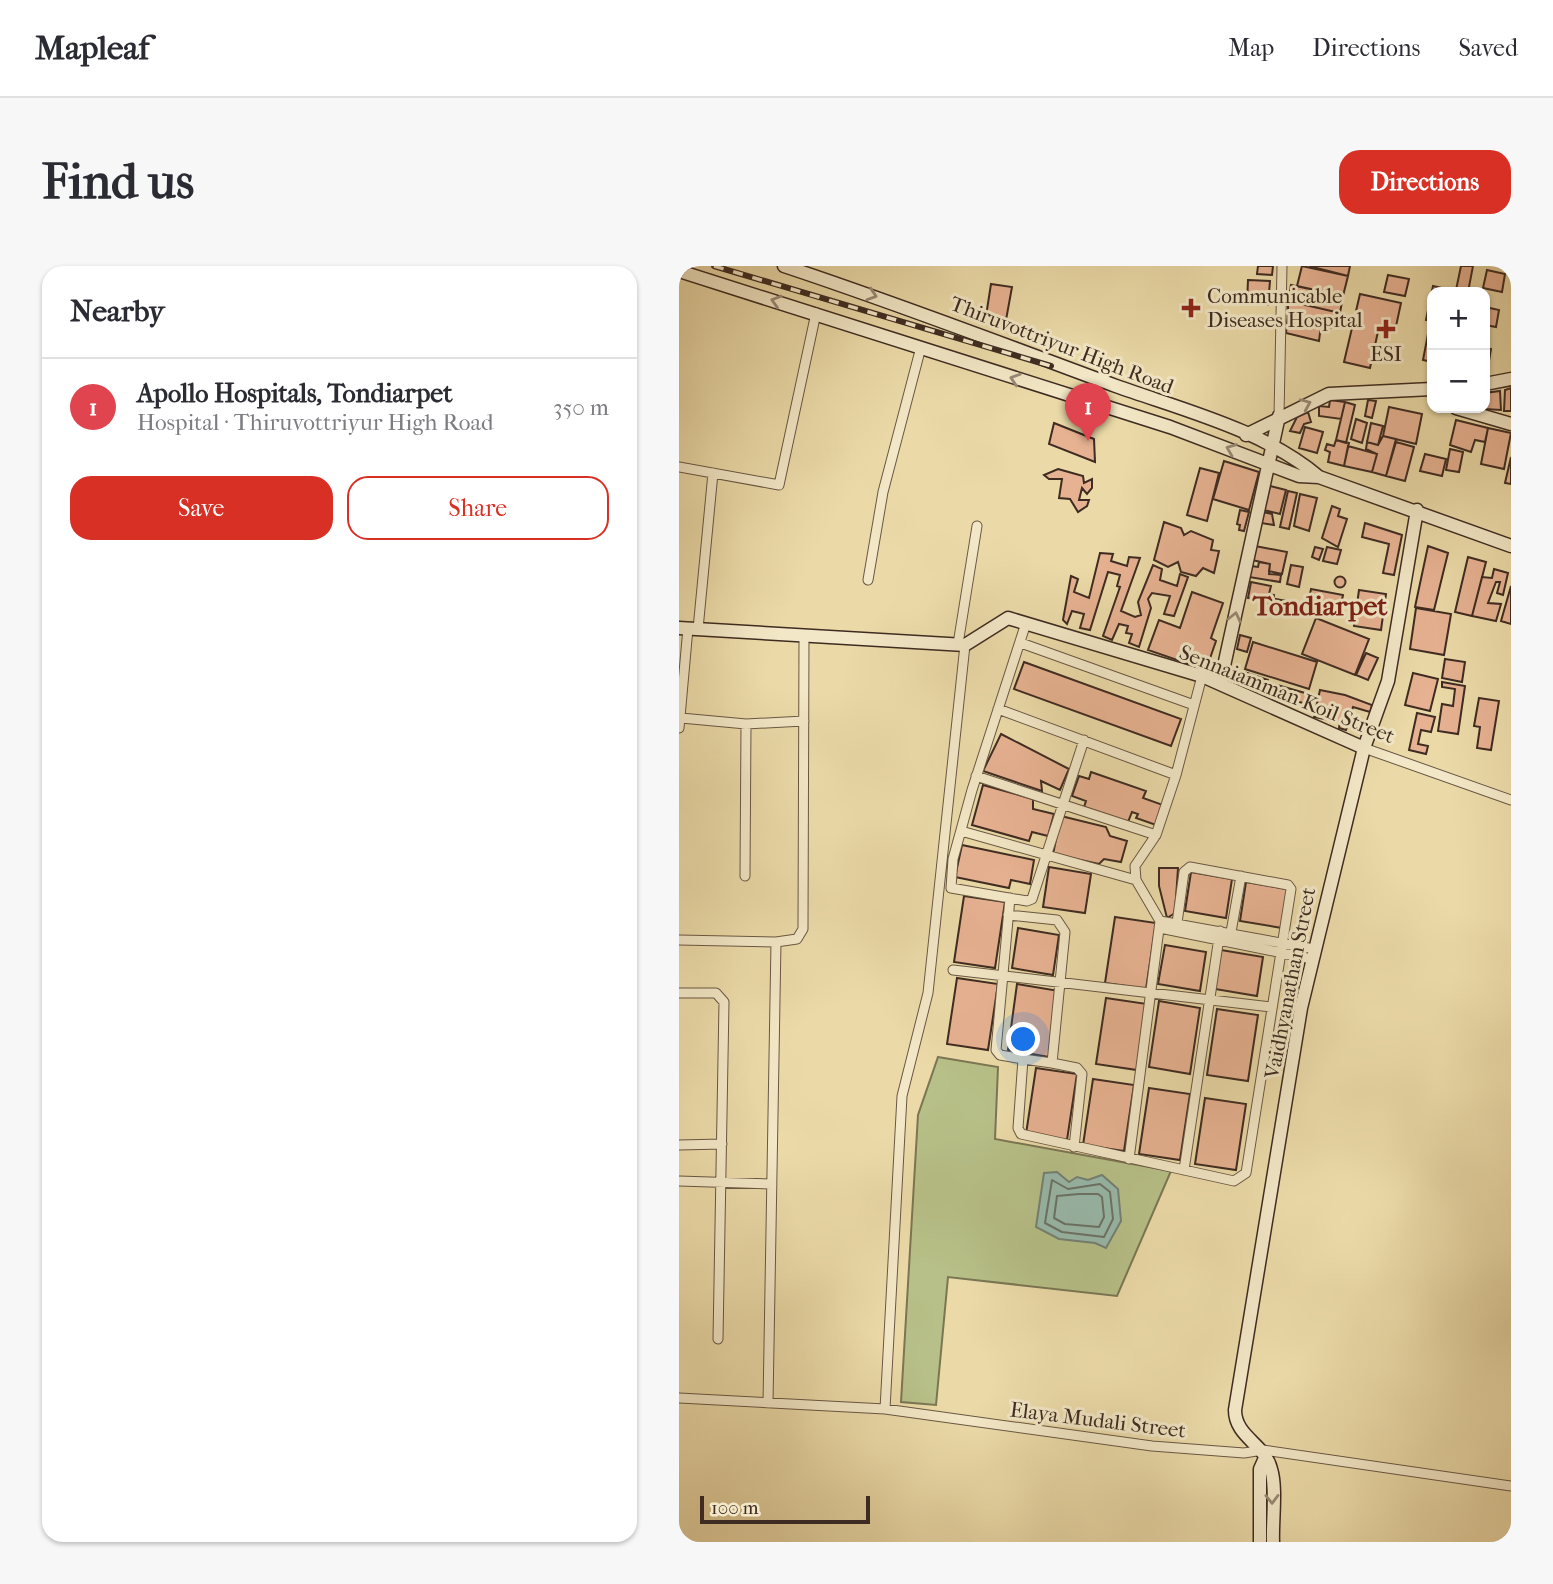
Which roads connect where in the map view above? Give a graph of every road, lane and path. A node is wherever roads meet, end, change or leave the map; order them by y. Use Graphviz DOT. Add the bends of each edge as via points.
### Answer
graph roads {
  1 [pos="784,266"];
  2 [pos="1282,266"];
  3 [pos="679,271"];
  4 [pos="816,313"];
  5 [pos="921,347"];
  6 [pos="1511,379"];
  7 [pos="1490,383"];
  8 [pos="1427,391"];
  9 [pos="1474,413"];
  10 [pos="1279,416"];
  11 [pos="1511,424"];
  12 [pos="1246,435"];
  13 [pos="1274,448"];
  14 [pos="1270,465"];
  15 [pos="679,467"];
  16 [pos="713,473"];
  17 [pos="1319,477"];
  18 [pos="1416,510"];
  19 [pos="978,526"];
  20 [pos="1511,547"];
  21 [pos="868,580"];
  22 [pos="1026,623"];
  23 [pos="688,629"];
  24 [pos="804,636"];
  25 [pos="1021,643"];
  26 [pos="961,644"];
  27 [pos="1202,676"];
  28 [pos="1220,684"];
  29 [pos="1194,705"];
  30 [pos="998,709"];
  31 [pos="681,718"];
  32 [pos="804,721"];
  33 [pos="746,724"];
  34 [pos="679,728"];
  35 [pos="1084,740"];
  36 [pos="1364,748"];
  37 [pos="1177,775"];
  38 [pos="976,776"];
  39 [pos="1511,800"];
  40 [pos="1063,804"];
  41 [pos="961,831"];
  42 [pos="1156,835"];
  43 [pos="1045,857"];
  44 [pos="745,876"];
  45 [pos="1241,876"];
  46 [pos="1136,880"];
  47 [pos="1010,898"];
  48 [pos="1008,915"];
  49 [pos="1177,923"];
  50 [pos="1160,924"];
  51 [pos="1231,932"];
  52 [pos="1220,935"];
  53 [pos="679,940"];
  54 [pos="776,942"];
  55 [pos="1281,948"];
  56 [pos="1313,954"];
  57 [pos="953,971"];
  58 [pos="1003,976"];
  59 [pos="1061,984"];
  60 [pos="679,993"];
  61 [pos="1153,994"];
  62 [pos="1210,1000"];
  63 [pos="1271,1007"];
  64 [pos="1023,1059"];
  65 [pos="1052,1063"];
  66 [pos="722,1144"];
  67 [pos="679,1145"];
  68 [pos="1074,1147"];
  69 [pos="1129,1159"];
  70 [pos="1184,1170"];
  71 [pos="679,1181"];
  72 [pos="721,1183"];
  73 [pos="772,1184"];
  74 [pos="718,1339"];
  75 [pos="679,1398"];
  76 [pos="768,1403"];
  77 [pos="885,1409"];
  78 [pos="1264,1454"];
  79 [pos="1511,1486"];
  80 [pos="1260,1542"];
  81 [pos="1273,1542"];
  1 -- 12 [label="main road, Thiruvottriyur High Road, one-way" via="895,302"];
  2 -- 10 [label="street"];
  4 -- 3 [label="main road, Thiruvottriyur High Road, one-way"];
  4 -- 5 [label="main road, Thiruvottriyur High Road"];
  4 -- 16 [label="street" via="779,485"];
  14 -- 5 [label="main road, Thiruvottriyur High Road, one-way" via="1170,427"];
  5 -- 21 [label="street" via="883,492"];
  6 -- 7 [label="main road"];
  10 -- 8 [label="main road, one-way" via="1329,394"];
  9 -- 11 [label="main road"];
  10 -- 12 [label="main road"];
  10 -- 13 [label="main road"];
  12 -- 13 [label="main road, Thiruvottriyur High Road"];
  13 -- 14 [label="main road"];
  13 -- 17 [label="main road, Thiruvottriyur High Road"];
  14 -- 17 [label="main road, Thiruvottriyur High Road" via="1299,476"];
  28 -- 14 [label="main road, one-way"];
  15 -- 16 [label="street"];
  16 -- 23 [label="street"];
  17 -- 18 [label="main road, Thiruvottriyur High Road"];
  18 -- 20 [label="main road, Thiruvottriyur High Road"];
  18 -- 36 [label="main road, Vaidhyanathan Street" via="1388,681"];
  19 -- 26 [label="street"];
  22 -- 25 [label="street"];
  22 -- 26 [label="main road, Sennaiamman Koil Street" via="1008,618"];
  22 -- 27 [label="main road, Sennaiamman Koil Street"];
  23 -- 24 [label="main road"];
  23 -- 31 [label="street"];
  24 -- 26 [label="main road"];
  24 -- 32 [label="street"];
  25 -- 29 [label="street"];
  25 -- 30 [label="street"];
  26 -- 77 [label="street" via="928,993 902,1096"];
  27 -- 28 [label="main road, Sennaiamman Koil Street"];
  27 -- 29 [label="street"];
  28 -- 36 [label="main road, Sennaiamman Koil Street"];
  29 -- 37 [label="street"];
  30 -- 35 [label="street"];
  30 -- 38 [label="street"];
  31 -- 33 [label="street"];
  31 -- 34 [label="street"];
  32 -- 33 [label="street"];
  32 -- 54 [label="street" via="803,929 797,939"];
  33 -- 44 [label="street"];
  35 -- 37 [label="street"];
  35 -- 40 [label="street"];
  36 -- 39 [label="street, Sennaiamman Koil Street"];
  36 -- 56 [label="main road, Vaidhyanathan Street"];
  37 -- 42 [label="street"];
  38 -- 40 [label="street"];
  38 -- 41 [label="street"];
  40 -- 42 [label="street"];
  40 -- 43 [label="street"];
  41 -- 43 [label="street"];
  41 -- 47 [label="street" via="951,887"];
  42 -- 46 [label="street" via="1137,860"];
  43 -- 46 [label="street"];
  43 -- 47 [label="street" via="1032,899"];
  45 -- 49 [label="street" via="1186,868"];
  45 -- 51 [label="street"];
  45 -- 55 [label="street" via="1288,885"];
  46 -- 50 [label="street"];
  47 -- 48 [label="street"];
  48 -- 58 [label="street"];
  48 -- 59 [label="street" via="1057,920 1063,925"];
  49 -- 50 [label="street"];
  49 -- 52 [label="street"];
  50 -- 52 [label="street"];
  50 -- 61 [label="street"];
  51 -- 52 [label="street"];
  51 -- 55 [label="street"];
  52 -- 55 [label="street"];
  52 -- 62 [label="street"];
  53 -- 54 [label="street"];
  54 -- 73 [label="street"];
  55 -- 56 [label="street"];
  55 -- 63 [label="street"];
  56 -- 78 [label="main road, Vaidhyanathan Street" via="1235,1410 1239,1430"];
  57 -- 58 [label="street"];
  58 -- 59 [label="street"];
  58 -- 64 [label="street" via="996,1050"];
  59 -- 61 [label="street"];
  59 -- 65 [label="street"];
  60 -- 66 [label="street" via="716,993 724,1002"];
  61 -- 62 [label="street"];
  61 -- 69 [label="street"];
  62 -- 63 [label="street"];
  62 -- 70 [label="street"];
  63 -- 70 [label="street" via="1247,1173 1234,1181"];
  64 -- 65 [label="street"];
  64 -- 68 [label="street" via="1021,1134"];
  65 -- 68 [label="street" via="1077,1068 1082,1074"];
  66 -- 67 [label="street"];
  66 -- 72 [label="street"];
  68 -- 69 [label="street"];
  69 -- 70 [label="street"];
  71 -- 72 [label="street"];
  72 -- 73 [label="street"];
  72 -- 74 [label="street"];
  73 -- 76 [label="street"];
  75 -- 76 [label="street, Elaya Mudali Street"];
  76 -- 77 [label="street, Elaya Mudali Street"];
  77 -- 78 [label="street, Elaya Mudali Street" via="1152,1446"];
  78 -- 79 [label="street, Elaya Mudali Street"];
  78 -- 80 [label="main road"];
  78 -- 81 [label="main road, one-way" via="1272,1468"];
}
